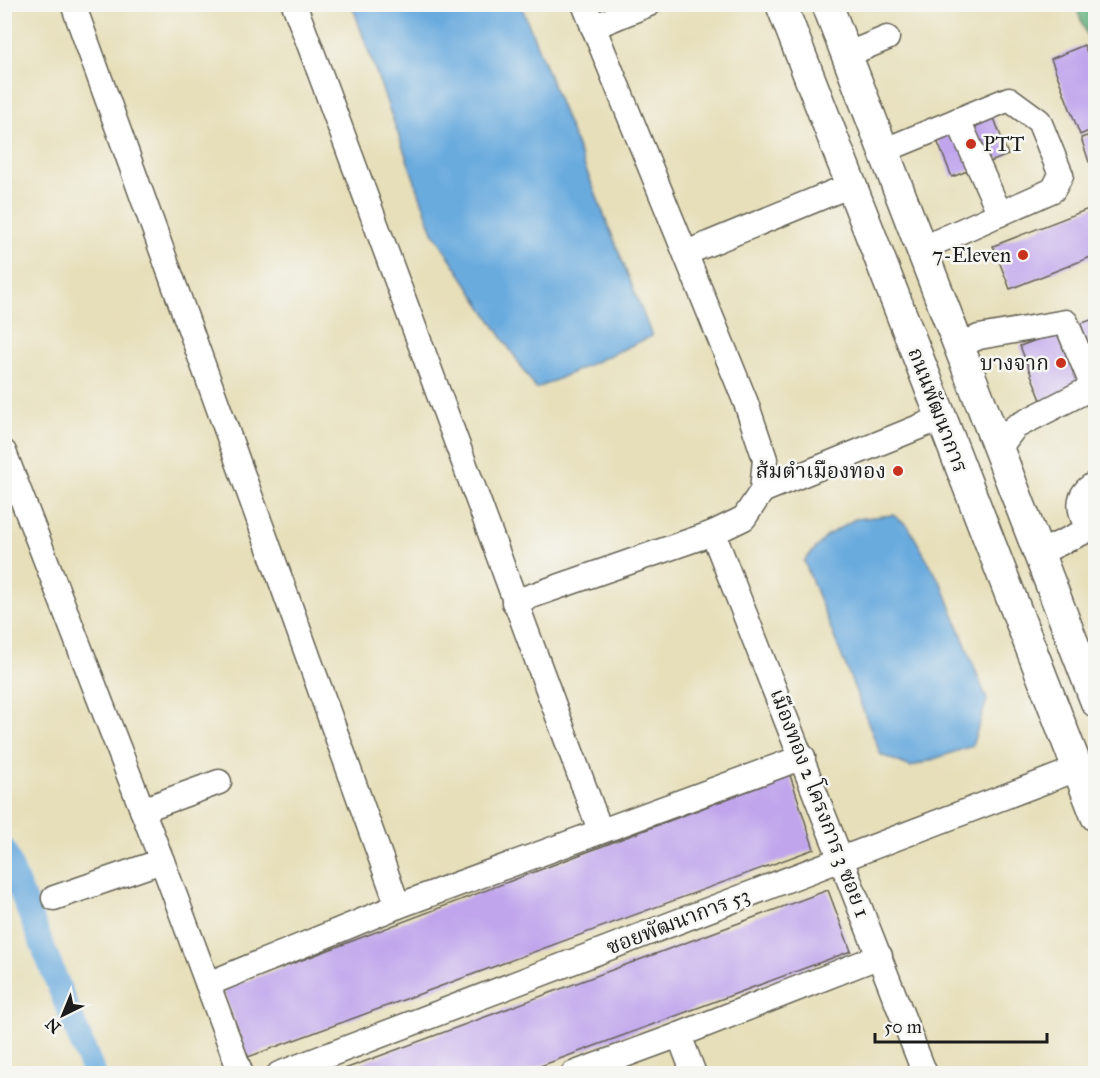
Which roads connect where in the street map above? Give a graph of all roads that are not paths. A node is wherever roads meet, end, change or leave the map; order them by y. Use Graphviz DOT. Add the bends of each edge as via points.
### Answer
graph roads {
  1 [pos="72,4"];
  2 [pos="294,4"];
  3 [pos="584,4"];
  4 [pos="649,4"];
  5 [pos="782,4"];
  6 [pos="827,4"];
  7 [pos="593,27"];
  8 [pos="887,38"];
  9 [pos="846,55"];
  10 [pos="806,68"];
  11 [pos="958,120"];
  12 [pos="883,151"];
  13 [pos="851,185"];
  14 [pos="1000,214"];
  15 [pos="921,249"];
  16 [pos="686,253"];
  17 [pos="958,346"];
  18 [pos="941,418"];
  19 [pos="998,451"];
  20 [pos="4,452"];
  21 [pos="1095,483"];
  22 [pos="762,491"];
  23 [pos="713,533"];
  24 [pos="1091,535"];
  25 [pos="1037,554"];
  26 [pos="514,602"];
  27 [pos="1095,702"];
  28 [pos="802,757"];
  29 [pos="1086,761"];
  30 [pos="219,782"];
  31 [pos="142,810"];
  32 [pos="1095,816"];
  33 [pos="600,831"];
  34 [pos="840,859"];
  35 [pos="162,861"];
  36 [pos="54,898"];
  37 [pos="398,906"];
  38 [pos="880,956"];
  39 [pos="208,984"];
  40 [pos="679,1035"];
  41 [pos="241,1074"];
  42 [pos="279,1074"];
  43 [pos="573,1074"];
  44 [pos="694,1074"];
  45 [pos="926,1074"];
  1 -- 37 [label="street"];
  2 -- 26 [label="street"];
  3 -- 7 [label="street"];
  4 -- 7 [label="street"];
  5 -- 10 [label="main road, ถนนพัฒนาการ"];
  6 -- 9 [label="main road, ถนนพัฒนาการ"];
  7 -- 16 [label="street"];
  8 -- 9 [label="street"];
  9 -- 10 [label="main road"];
  9 -- 12 [label="main road, ถนนพัฒนาการ"];
  10 -- 13 [label="main road, ถนนพัฒนาการ"];
  11 -- 12 [label="street"];
  11 -- 14 [label="street"];
  11 -- 14 [label="street" via="1009,99 1039,121 1061,175 1053,190"];
  12 -- 15 [label="main road, ถนนพัฒนาการ"];
  13 -- 16 [label="street"];
  13 -- 18 [label="main road, ถนนพัฒนาการ"];
  14 -- 15 [label="street"];
  15 -- 17 [label="main road, ถนนพัฒนาการ"];
  16 -- 22 [label="street" via="765,459"];
  17 -- 19 [label="main road, ถนนพัฒนาการ"];
  17 -- 19 [label="street" via="979,337 1066,322 1093,387 1015,427"];
  18 -- 22 [label="street"];
  18 -- 29 [label="main road, ถนนพัฒนาการ"];
  19 -- 25 [label="main road, ถนนพัฒนาการ"];
  20 -- 31 [label="street"];
  21 -- 24 [label="street" via="1082,494 1080,506"];
  22 -- 23 [label="street" via="744,518"];
  23 -- 26 [label="street"];
  23 -- 28 [label="street, เมืองทอง 2 โครงการ 3 ซอย 1"];
  24 -- 25 [label="street"];
  25 -- 27 [label="main road, ถนนพัฒนาการ"];
  26 -- 33 [label="street"];
  28 -- 33 [label="street"];
  28 -- 34 [label="street, เมืองทอง 2 โครงการ 3 ซอย 1"];
  29 -- 32 [label="main road, ถนนพัฒนาการ"];
  29 -- 34 [label="street, ซอยพัฒนาการ 53"];
  30 -- 31 [label="street"];
  31 -- 35 [label="street"];
  33 -- 37 [label="street"];
  34 -- 38 [label="street, เมืองทอง 2 โครงการ 3 ซอย 1"];
  34 -- 42 [label="street, ซอยพัฒนาการ 53"];
  35 -- 36 [label="street"];
  35 -- 39 [label="street"];
  37 -- 39 [label="street"];
  38 -- 40 [label="street"];
  38 -- 45 [label="street, เมืองทอง 2 โครงการ 3 ซอย 1"];
  39 -- 41 [label="street"];
  40 -- 43 [label="street"];
  40 -- 44 [label="street"];
}
